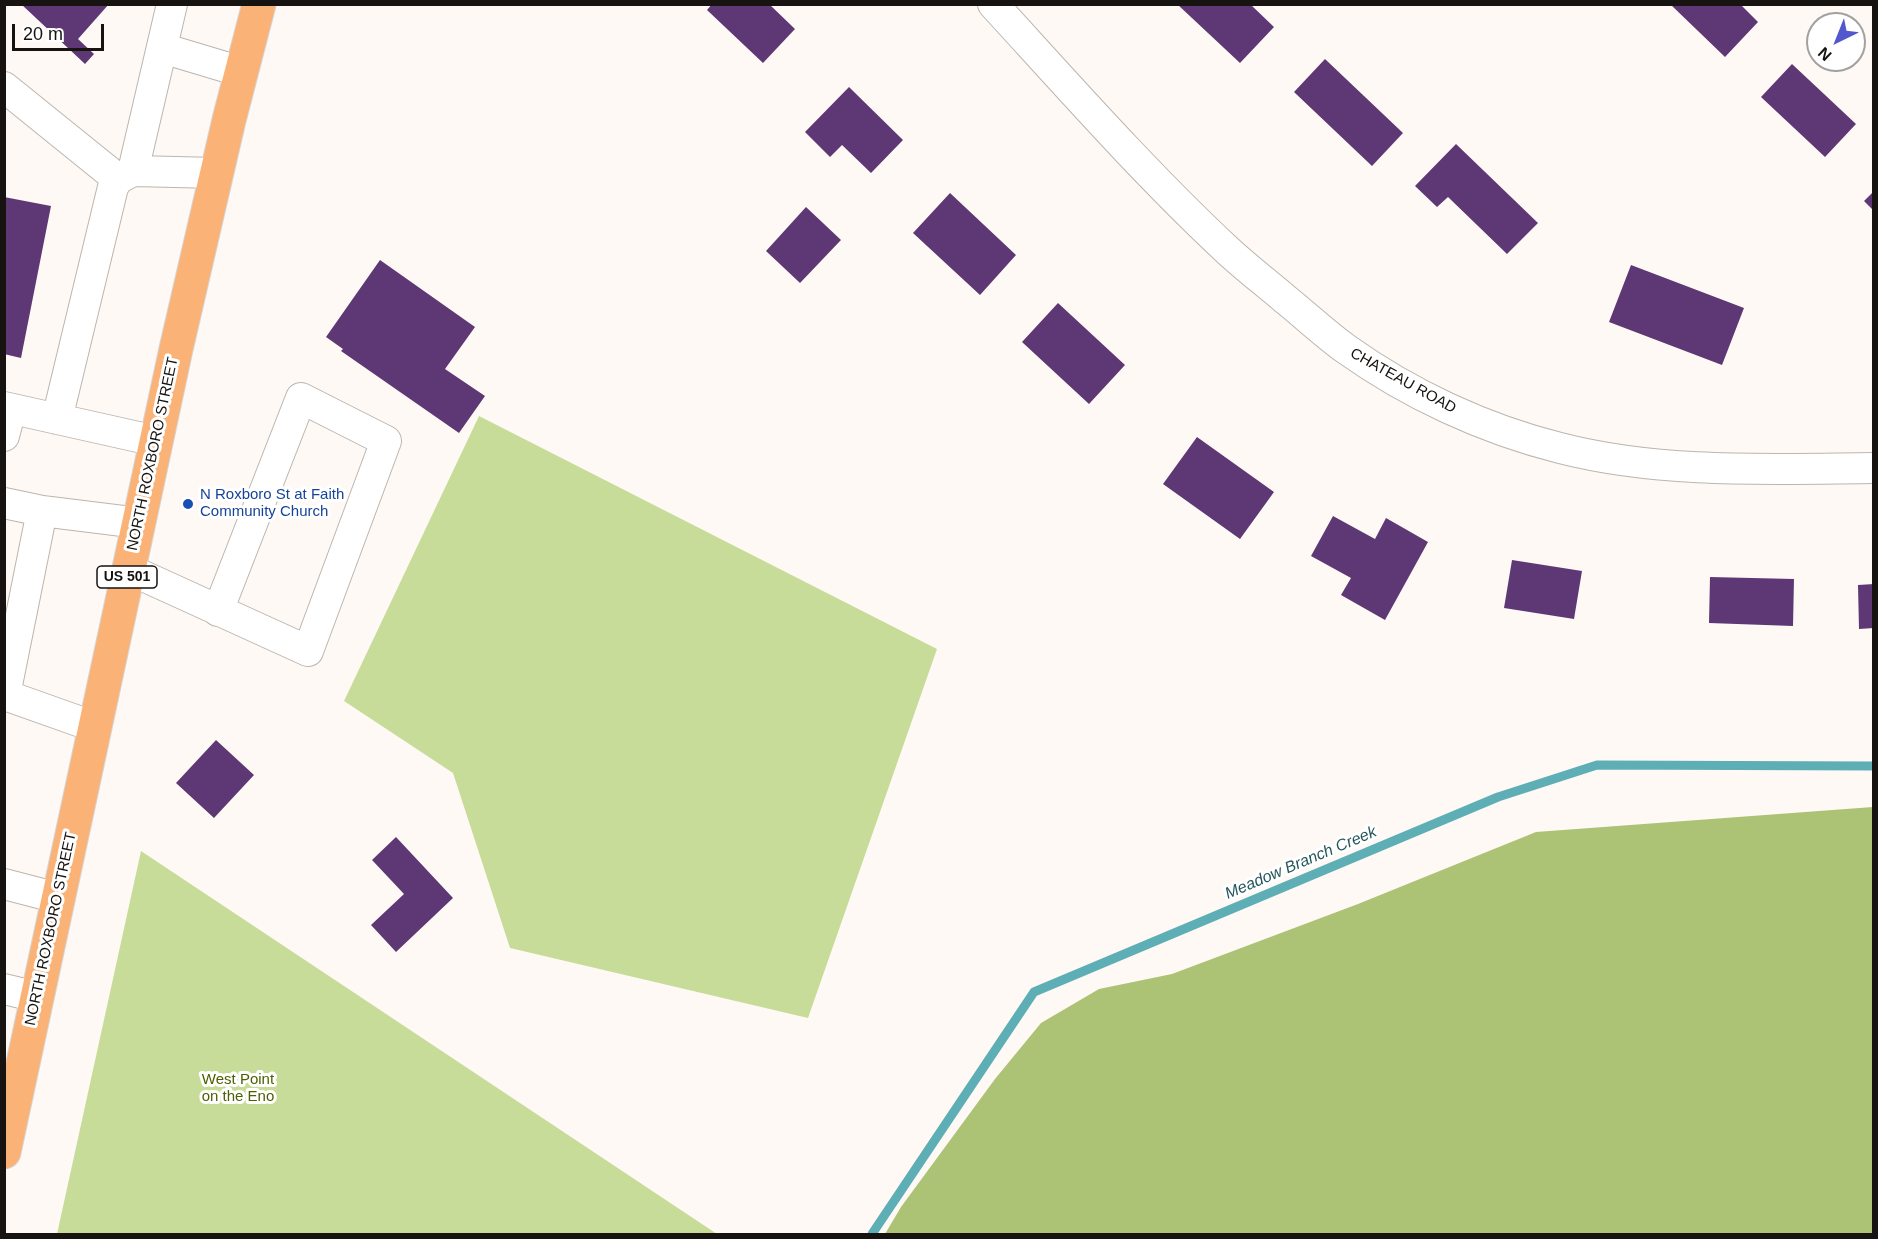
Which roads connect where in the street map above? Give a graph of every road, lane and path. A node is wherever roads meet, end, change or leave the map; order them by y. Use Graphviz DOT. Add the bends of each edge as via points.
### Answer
graph roads {
  1 [pos="259,4"];
  2 [pos="993,4"];
  3 [pos="167,7"];
  4 [pos="162,48"];
  5 [pos="242,72"];
  6 [pos="4,87"];
  7 [pos="217,173"];
  8 [pos="126,175"];
  9 [pos="7,417"];
  10 [pos="57,419"];
  11 [pos="156,441"];
  12 [pos="1874,468"];
  13 [pos="4,503"];
  14 [pos="42,511"];
  15 [pos="139,522"];
  16 [pos="128,569"];
  17 [pos="218,611"];
  18 [pos="95,727"];
  19 [pos="4,884"];
  20 [pos="58,897"];
  21 [pos="4,989"];
  22 [pos="37,997"];
  23 [pos="4,1152"];
  1 -- 5 [label="highway, NORTH ROXBORO STREET / US 501"];
  2 -- 12 [label="street, CHATEAU ROAD" via="1106,128 1226,249 1345,348 1424,395 1511,434 1609,459 1761,469"];
  3 -- 4 [label="street"];
  4 -- 5 [label="street"];
  4 -- 8 [label="street"];
  5 -- 7 [label="highway, NORTH ROXBORO STREET / US 501"];
  6 -- 8 [label="street"];
  7 -- 8 [label="street"];
  7 -- 11 [label="highway, NORTH ROXBORO STREET / US 501"];
  8 -- 10 [label="street" via="113,187"];
  9 -- 10 [label="street"];
  10 -- 11 [label="street"];
  11 -- 15 [label="highway, NORTH ROXBORO STREET / US 501"];
  13 -- 14 [label="street"];
  14 -- 15 [label="street"];
  14 -- 18 [label="street" via="6,695"];
  15 -- 16 [label="highway, NORTH ROXBORO STREET / US 501"];
  16 -- 17 [label="street"];
  16 -- 18 [label="highway, NORTH ROXBORO STREET / US 501"];
  17 -- 17 [label="street" via="308,651 386,441 302,398"];
  18 -- 20 [label="highway, NORTH ROXBORO STREET / US 501"];
  19 -- 20 [label="street"];
  20 -- 22 [label="highway, NORTH ROXBORO STREET / US 501"];
  21 -- 22 [label="street"];
  22 -- 23 [label="highway, NORTH ROXBORO STREET / US 501"];
}
